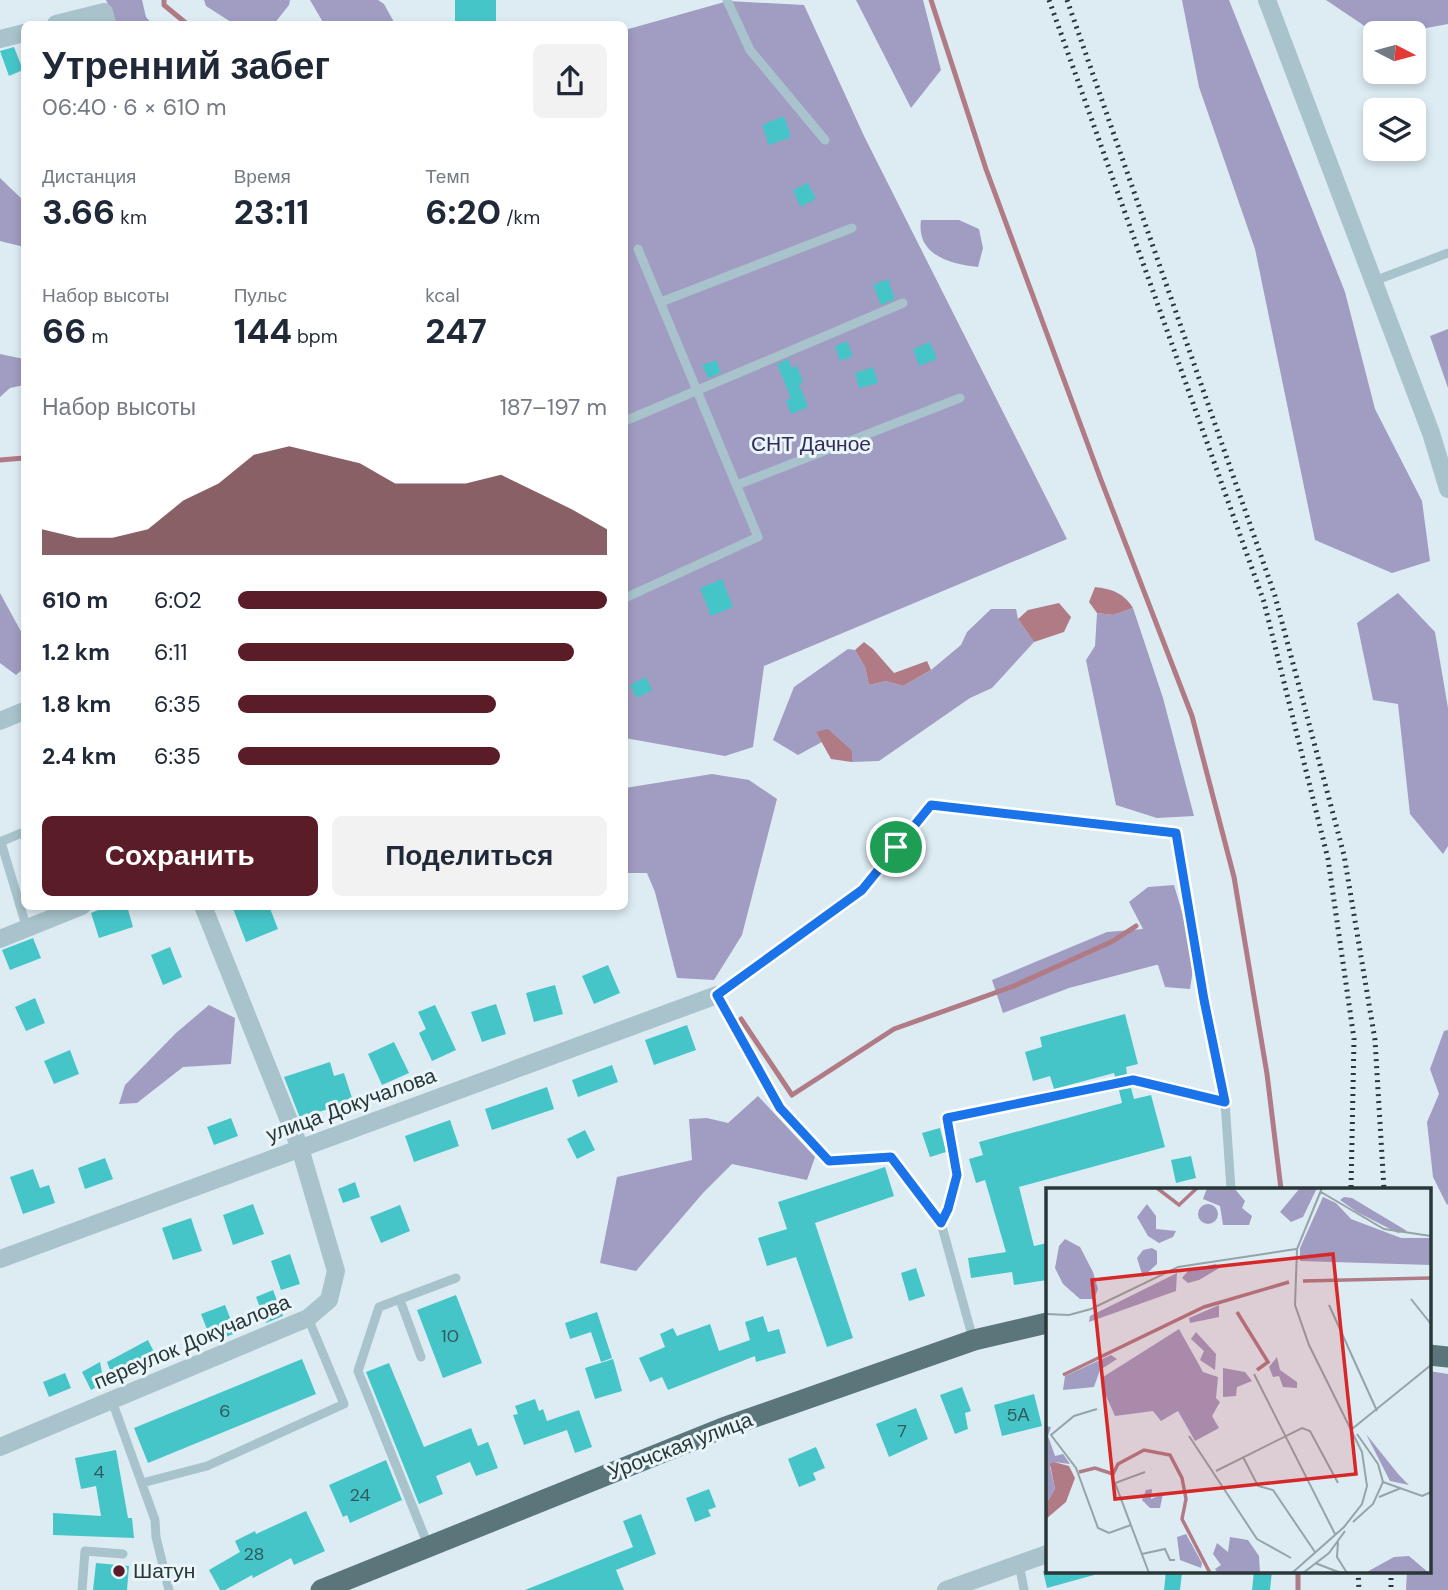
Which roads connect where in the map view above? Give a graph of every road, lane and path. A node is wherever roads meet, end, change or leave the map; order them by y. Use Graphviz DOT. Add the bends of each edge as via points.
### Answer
graph roads {
  1 [pos="727,0"];
  2 [pos="1267,0"];
  3 [pos="106,18"];
  4 [pos="81,21"];
  5 [pos="21,34"];
  6 [pos="0,39"];
  7 [pos="825,140"];
  8 [pos="852,228"];
  9 [pos="638,249"];
  10 [pos="1448,253"];
  11 [pos="1374,281"];
  12 [pos="661,302"];
  13 [pos="903,303"];
  14 [pos="697,390"];
  15 [pos="960,398"];
  16 [pos="628,420"];
  17 [pos="737,485"];
  18 [pos="1448,489"];
  19 [pos="628,597"];
  20 [pos="21,712"];
  21 [pos="0,721"];
  22 [pos="21,833"];
  23 [pos="0,842"];
  24 [pos="21,910"];
  25 [pos="21,910"];
  26 [pos="72,910"];
  27 [pos="205,910"];
  28 [pos="27,929"];
  29 [pos="0,939"];
  30 [pos="717,995"];
  31 [pos="1225,1102"];
  32 [pos="300,1148"];
  33 [pos="1231,1188"];
  34 [pos="941,1223"];
  35 [pos="0,1259"];
  36 [pos="456,1278"];
  37 [pos="400,1300"];
  38 [pos="308,1318"];
  39 [pos="1046,1323"];
  40 [pos="974,1340"];
  41 [pos="1430,1355"];
  42 [pos="421,1357"];
  43 [pos="1448,1357"];
  44 [pos="112,1401"];
  45 [pos="0,1447"];
  46 [pos="142,1483"];
  47 [pos="428,1545"];
  48 [pos="123,1554"];
  49 [pos="1046,1554"];
  50 [pos="1019,1563"];
  51 [pos="82,1590"];
  52 [pos="169,1590"];
  53 [pos="321,1590"];
  54 [pos="946,1590"];
  55 [pos="1024,1590"];
  1 -- 7 [label="lane" via="750,50"];
  2 -- 11 [label="street"];
  3 -- 4 [label="street"];
  5 -- 6 [label="street"];
  8 -- 12 [label="lane"];
  9 -- 12 [label="lane"];
  10 -- 11 [label="lane"];
  11 -- 18 [label="street"];
  12 -- 14 [label="lane"];
  13 -- 14 [label="lane"];
  14 -- 16 [label="lane"];
  14 -- 17 [label="lane"];
  15 -- 17 [label="lane"];
  17 -- 19 [label="lane" via="758,537"];
  20 -- 21 [label="street"];
  22 -- 23 [label="lane"];
  23 -- 24 [label="lane"];
  25 -- 28 [label="lane"];
  26 -- 28 [label="street"];
  27 -- 32 [label="street, переулок Докучалова"];
  28 -- 29 [label="street"];
  30 -- 31 [label="path" via="862,890 931,805 1176,833"];
  30 -- 32 [label="street, улица Докучалова"];
  30 -- 34 [label="lane" via="780,1108 829,1161 891,1157"];
  31 -- 33 [label="lane"];
  31 -- 34 [label="lane" via="1133,1080 947,1118 957,1175"];
  32 -- 35 [label="street, улица Докучалова"];
  32 -- 38 [label="street, переулок Докучалова" via="336,1271 329,1300"];
  34 -- 40 [label="lane"];
  36 -- 37 [label="lane"];
  37 -- 42 [label="lane"];
  37 -- 47 [label="lane" via="379,1307 358,1371"];
  38 -- 44 [label="street, переулок Докучалова"];
  38 -- 46 [label="lane" via="344,1404 207,1466"];
  39 -- 40 [label="main road, Урочская улица"];
  40 -- 47 [label="main road, Урочская улица" via="723,1428"];
  41 -- 43 [label="main road"];
  44 -- 45 [label="street, переулок Докучалова"];
  44 -- 46 [label="lane"];
  46 -- 52 [label="lane" via="155,1520"];
  47 -- 53 [label="main road, Урочская улица"];
  48 -- 51 [label="lane" via="85,1551"];
  49 -- 50 [label="street"];
  50 -- 54 [label="street"];
  50 -- 55 [label="lane"];
}
